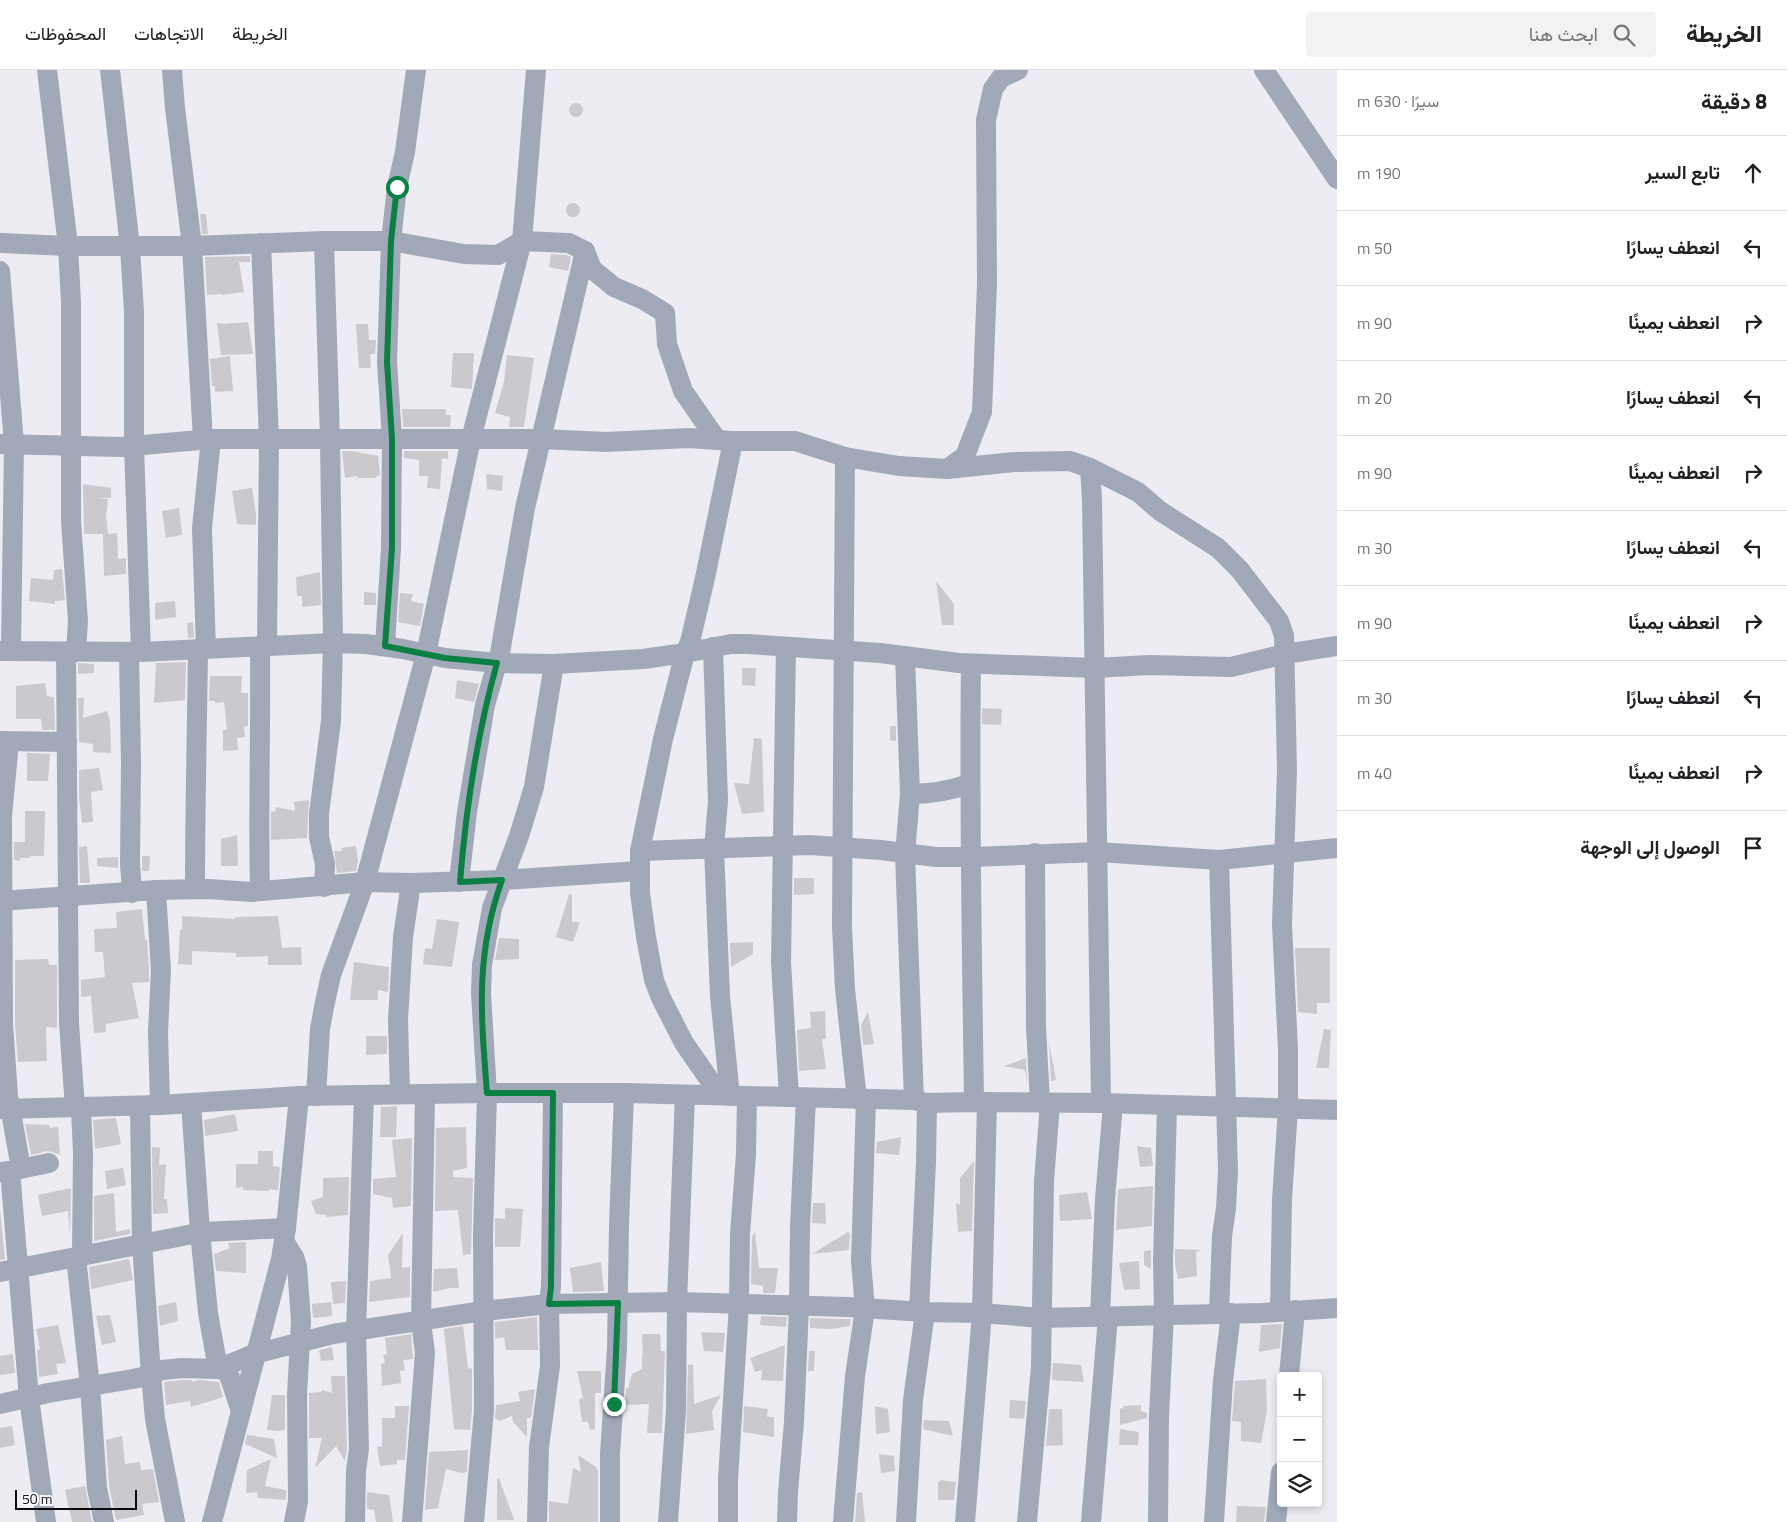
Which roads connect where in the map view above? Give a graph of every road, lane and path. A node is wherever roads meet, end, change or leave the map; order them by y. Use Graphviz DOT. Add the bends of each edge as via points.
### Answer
graph roads {
  1 [pos="47,70"];
  2 [pos="110,70"];
  3 [pos="172,70"];
  4 [pos="416,70"];
  5 [pos="536,70"];
  6 [pos="1018,70"];
  7 [pos="1264,70"];
  8 [pos="1337,179"];
  9 [pos="324,241"];
  10 [pos="391,241"];
  11 [pos="522,241"];
  12 [pos="0,243"];
  13 [pos="261,244"];
  14 [pos="68,246"];
  15 [pos="192,246"];
  16 [pos="130,247"];
  17 [pos="584,251"];
  18 [pos="0,271"];
  19 [pos="269,439"];
  20 [pos="330,439"];
  21 [pos="392,439"];
  22 [pos="471,439"];
  23 [pos="541,439"];
  24 [pos="207,440"];
  25 [pos="725,441"];
  26 [pos="7,444"];
  27 [pos="72,445"];
  28 [pos="134,446"];
  29 [pos="845,457"];
  30 [pos="1090,468"];
  31 [pos="947,469"];
  32 [pos="332,643"];
  33 [pos="263,646"];
  34 [pos="385,646"];
  35 [pos="1337,646"];
  36 [pos="713,647"];
  37 [pos="786,647"];
  38 [pos="202,649"];
  39 [pos="844,650"];
  40 [pos="6,651"];
  41 [pos="71,652"];
  42 [pos="135,652"];
  43 [pos="685,653"];
  44 [pos="426,654"];
  45 [pos="1285,654"];
  46 [pos="905,656"];
  47 [pos="497,663"];
  48 [pos="554,664"];
  49 [pos="970,664"];
  50 [pos="1094,668"];
  51 [pos="5,742"];
  52 [pos="67,742"];
  53 [pos="970,784"];
  54 [pos="910,794"];
  55 [pos="781,845"];
  56 [pos="843,847"];
  57 [pos="714,848"];
  58 [pos="1337,848"];
  59 [pos="640,851"];
  60 [pos="1098,852"];
  61 [pos="1035,853"];
  62 [pos="905,854"];
  63 [pos="1285,854"];
  64 [pos="972,857"];
  65 [pos="1219,860"];
  66 [pos="639,871"];
  67 [pos="502,880"];
  68 [pos="365,882"];
  69 [pos="460,882"];
  70 [pos="411,883"];
  71 [pos="324,887"];
  72 [pos="195,889"];
  73 [pos="156,890"];
  74 [pos="260,891"];
  75 [pos="132,893"];
  76 [pos="68,897"];
  77 [pos="2,901"];
  78 [pos="487,1093"];
  79 [pos="553,1093"];
  80 [pos="624,1093"];
  81 [pos="400,1094"];
  82 [pos="685,1094"];
  83 [pos="364,1095"];
  84 [pos="425,1095"];
  85 [pos="308,1096"];
  86 [pos="732,1096"];
  87 [pos="797,1098"];
  88 [pos="861,1099"];
  89 [pos="921,1102"];
  90 [pos="981,1102"];
  91 [pos="1045,1102"];
  92 [pos="191,1103"];
  93 [pos="1107,1103"];
  94 [pos="1167,1105"];
  95 [pos="150,1106"];
  96 [pos="1227,1107"];
  97 [pos="78,1108"];
  98 [pos="1288,1108"];
  99 [pos="5,1109"];
  100 [pos="1337,1110"];
  101 [pos="49,1163"];
  102 [pos="10,1170"];
  103 [pos="200,1232"];
  104 [pos="285,1235"];
  105 [pos="142,1243"];
  106 [pos="79,1256"];
  107 [pos="9,1270"];
  108 [pos="677,1302"];
  109 [pos="618,1303"];
  110 [pos="549,1304"];
  111 [pos="739,1304"];
  112 [pos="799,1307"];
  113 [pos="1337,1308"];
  114 [pos="865,1309"];
  115 [pos="1287,1310"];
  116 [pos="483,1312"];
  117 [pos="922,1312"];
  118 [pos="982,1313"];
  119 [pos="1225,1313"];
  120 [pos="1164,1314"];
  121 [pos="1104,1317"];
  122 [pos="1041,1318"];
  123 [pos="421,1322"];
  124 [pos="356,1331"];
  125 [pos="301,1342"];
  126 [pos="254,1354"];
  127 [pos="218,1369"];
  128 [pos="1289,1372"];
  129 [pos="151,1375"];
  130 [pos="90,1386"];
  131 [pos="29,1398"];
  132 [pos="0,1404"];
  133 [pos="241,1411"];
  134 [pos="1278,1507"];
  135 [pos="46,1522"];
  136 [pos="104,1522"];
  137 [pos="175,1522"];
  138 [pos="212,1522"];
  139 [pos="294,1522"];
  140 [pos="355,1522"];
  141 [pos="412,1522"];
  142 [pos="474,1522"];
  143 [pos="537,1522"];
  144 [pos="610,1522"];
  145 [pos="668,1522"];
  146 [pos="728,1522"];
  147 [pos="787,1522"];
  148 [pos="844,1522"];
  149 [pos="906,1522"];
  150 [pos="965,1522"];
  151 [pos="1028,1522"];
  152 [pos="1091,1522"];
  153 [pos="1158,1522"];
  154 [pos="1214,1522"];
  155 [pos="1276,1522"];
  1 -- 14 [label="street"];
  2 -- 16 [label="street"];
  3 -- 15 [label="street"];
  4 -- 10 [label="street"];
  5 -- 11 [label="street"];
  6 -- 31 [label="street" via="1000,78 993,89 986,120 987,283 982,412 964,456"];
  7 -- 8 [label="street"];
  9 -- 10 [label="street"];
  9 -- 13 [label="street"];
  9 -- 20 [label="street"];
  10 -- 11 [label="street" via="464,254 498,255"];
  10 -- 21 [label="street" via="387,362"];
  11 -- 17 [label="street" via="569,243"];
  11 -- 22 [label="street"];
  12 -- 14 [label="street"];
  13 -- 15 [label="street"];
  13 -- 19 [label="street"];
  14 -- 16 [label="street"];
  14 -- 27 [label="street"];
  15 -- 16 [label="street"];
  15 -- 24 [label="street"];
  16 -- 28 [label="street" via="134,312"];
  17 -- 23 [label="street"];
  17 -- 25 [label="street" via="592,269 614,287 665,313 666,344 683,392"];
  18 -- 26 [label="street"];
  19 -- 20 [label="street"];
  19 -- 24 [label="street"];
  19 -- 33 [label="street"];
  20 -- 21 [label="street"];
  20 -- 32 [label="street"];
  21 -- 22 [label="street"];
  21 -- 34 [label="street" via="392,548"];
  22 -- 23 [label="street"];
  22 -- 44 [label="street"];
  23 -- 25 [label="street"];
  23 -- 47 [label="street"];
  24 -- 28 [label="street"];
  24 -- 38 [label="street" via="202,528"];
  25 -- 29 [label="street" via="795,441"];
  25 -- 43 [label="street" via="705,578"];
  26 -- 27 [label="street"];
  26 -- 40 [label="street"];
  27 -- 28 [label="street"];
  27 -- 41 [label="street" via="71,521 78,621"];
  28 -- 42 [label="street"];
  29 -- 31 [label="street" via="899,466"];
  29 -- 39 [label="street"];
  30 -- 31 [label="street" via="1070,461 1055,461"];
  30 -- 45 [label="street" via="1138,492 1160,511 1218,548 1240,570 1279,621"];
  30 -- 50 [label="street"];
  32 -- 33 [label="street"];
  32 -- 34 [label="street"];
  32 -- 71 [label="street" via="331,721 319,814 319,837 325,864"];
  33 -- 38 [label="street"];
  33 -- 74 [label="street" via="258,822"];
  34 -- 44 [label="street"];
  35 -- 45 [label="street"];
  36 -- 37 [label="street" via="731,644"];
  36 -- 43 [label="street"];
  36 -- 57 [label="street" via="718,801"];
  37 -- 39 [label="street"];
  37 -- 55 [label="street"];
  38 -- 42 [label="street"];
  38 -- 72 [label="street" via="194,818"];
  39 -- 46 [label="street"];
  39 -- 56 [label="street"];
  40 -- 41 [label="street"];
  41 -- 42 [label="street"];
  41 -- 52 [label="street"];
  42 -- 75 [label="street" via="131,764"];
  43 -- 48 [label="street"];
  43 -- 59 [label="street" via="662,738"];
  44 -- 47 [label="street"];
  44 -- 68 [label="street"];
  45 -- 50 [label="street" via="1231,667 1150,665"];
  45 -- 63 [label="street"];
  46 -- 49 [label="street"];
  46 -- 54 [label="street"];
  47 -- 48 [label="street"];
  47 -- 69 [label="street" via="485,705 466,812"];
  48 -- 67 [label="street" via="534,787"];
  49 -- 50 [label="street"];
  49 -- 53 [label="street"];
  50 -- 60 [label="street"];
  51 -- 52 [label="street"];
  51 -- 77 [label="street"];
  52 -- 76 [label="street"];
  53 -- 54 [label="street" via="948,791"];
  53 -- 64 [label="street"];
  54 -- 62 [label="street"];
  55 -- 56 [label="street"];
  55 -- 57 [label="street"];
  55 -- 87 [label="street" via="781,962"];
  56 -- 62 [label="street"];
  56 -- 88 [label="street" via="844,980"];
  57 -- 59 [label="street"];
  57 -- 86 [label="street" via="720,996"];
  58 -- 63 [label="street"];
  59 -- 66 [label="street"];
  60 -- 61 [label="street"];
  60 -- 65 [label="street"];
  60 -- 93 [label="street"];
  61 -- 64 [label="street"];
  61 -- 91 [label="street" via="1036,1026"];
  62 -- 64 [label="street"];
  62 -- 89 [label="street"];
  63 -- 65 [label="street"];
  63 -- 98 [label="street" via="1282,904"];
  64 -- 90 [label="street" via="971,974"];
  65 -- 96 [label="street"];
  66 -- 67 [label="street"];
  66 -- 86 [label="street" via="646,937 661,998 684,1043"];
  67 -- 69 [label="street"];
  67 -- 78 [label="street" via="492,908 482,965"];
  68 -- 70 [label="street"];
  68 -- 71 [label="street"];
  68 -- 85 [label="street" via="331,975"];
  69 -- 70 [label="street"];
  70 -- 81 [label="street" via="403,937 399,1011"];
  71 -- 74 [label="street"];
  72 -- 73 [label="street"];
  72 -- 74 [label="street"];
  73 -- 75 [label="street"];
  73 -- 95 [label="street" via="161,970"];
  75 -- 76 [label="street"];
  76 -- 77 [label="street"];
  76 -- 97 [label="street" via="69,1023"];
  77 -- 99 [label="street"];
  78 -- 79 [label="street"];
  78 -- 84 [label="street"];
  78 -- 116 [label="street"];
  79 -- 80 [label="street"];
  79 -- 110 [label="street"];
  80 -- 82 [label="street"];
  80 -- 109 [label="street"];
  81 -- 83 [label="street"];
  81 -- 84 [label="street"];
  82 -- 86 [label="street"];
  82 -- 108 [label="street"];
  83 -- 85 [label="street"];
  83 -- 124 [label="street"];
  84 -- 123 [label="street"];
  85 -- 92 [label="street"];
  85 -- 104 [label="street"];
  86 -- 87 [label="street"];
  86 -- 111 [label="street" via="746,1154"];
  87 -- 88 [label="street"];
  87 -- 112 [label="street"];
  88 -- 89 [label="street"];
  88 -- 114 [label="street" via="861,1261"];
  89 -- 90 [label="street"];
  89 -- 117 [label="street" via="926,1162"];
  90 -- 91 [label="street"];
  90 -- 118 [label="street"];
  91 -- 93 [label="street"];
  91 -- 122 [label="street"];
  92 -- 95 [label="street"];
  92 -- 103 [label="street"];
  93 -- 94 [label="street"];
  93 -- 121 [label="street"];
  94 -- 96 [label="street"];
  94 -- 120 [label="street"];
  95 -- 97 [label="street"];
  95 -- 105 [label="street"];
  96 -- 98 [label="street"];
  96 -- 119 [label="street" via="1228,1190 1222,1236"];
  97 -- 99 [label="street"];
  97 -- 106 [label="street" via="83,1153"];
  98 -- 100 [label="street"];
  98 -- 115 [label="street" via="1282,1200"];
  99 -- 102 [label="street"];
  101 -- 102 [label="street"];
  102 -- 107 [label="street"];
  103 -- 104 [label="street"];
  103 -- 105 [label="street"];
  103 -- 127 [label="street" via="208,1313"];
  104 -- 125 [label="street" via="297,1266"];
  104 -- 126 [label="street"];
  105 -- 106 [label="street"];
  105 -- 129 [label="street"];
  106 -- 107 [label="street"];
  106 -- 130 [label="street"];
  107 -- 131 [label="street"];
  108 -- 109 [label="street"];
  108 -- 111 [label="street"];
  108 -- 145 [label="street" via="676,1410"];
  109 -- 110 [label="street"];
  109 -- 144 [label="street"];
  110 -- 116 [label="street"];
  110 -- 143 [label="street" via="550,1366 539,1447"];
  111 -- 112 [label="street"];
  111 -- 146 [label="street"];
  112 -- 114 [label="street"];
  112 -- 147 [label="street"];
  113 -- 115 [label="street"];
  114 -- 117 [label="street"];
  114 -- 148 [label="street" via="854,1376"];
  115 -- 119 [label="street"];
  115 -- 128 [label="street"];
  116 -- 123 [label="street"];
  116 -- 142 [label="street" via="484,1410"];
  117 -- 118 [label="street"];
  117 -- 149 [label="street"];
  118 -- 122 [label="street"];
  118 -- 150 [label="street"];
  119 -- 120 [label="street"];
  119 -- 154 [label="street"];
  120 -- 121 [label="street"];
  120 -- 153 [label="street"];
  121 -- 122 [label="street"];
  121 -- 152 [label="street"];
  122 -- 151 [label="street" via="1041,1366"];
  123 -- 124 [label="street"];
  123 -- 141 [label="street" via="425,1353"];
  124 -- 125 [label="street"];
  124 -- 140 [label="street" via="359,1450"];
  125 -- 126 [label="street"];
  125 -- 139 [label="street" via="297,1395 298,1501"];
  126 -- 127 [label="street"];
  126 -- 133 [label="street"];
  127 -- 129 [label="street" via="182,1368"];
  127 -- 133 [label="street" via="228,1372"];
  129 -- 130 [label="street"];
  129 -- 137 [label="street" via="155,1419"];
  130 -- 131 [label="street"];
  130 -- 136 [label="street" via="97,1488"];
  131 -- 132 [label="street"];
  131 -- 135 [label="street"];
  133 -- 138 [label="street"];
  134 -- 155 [label="street"];
}
